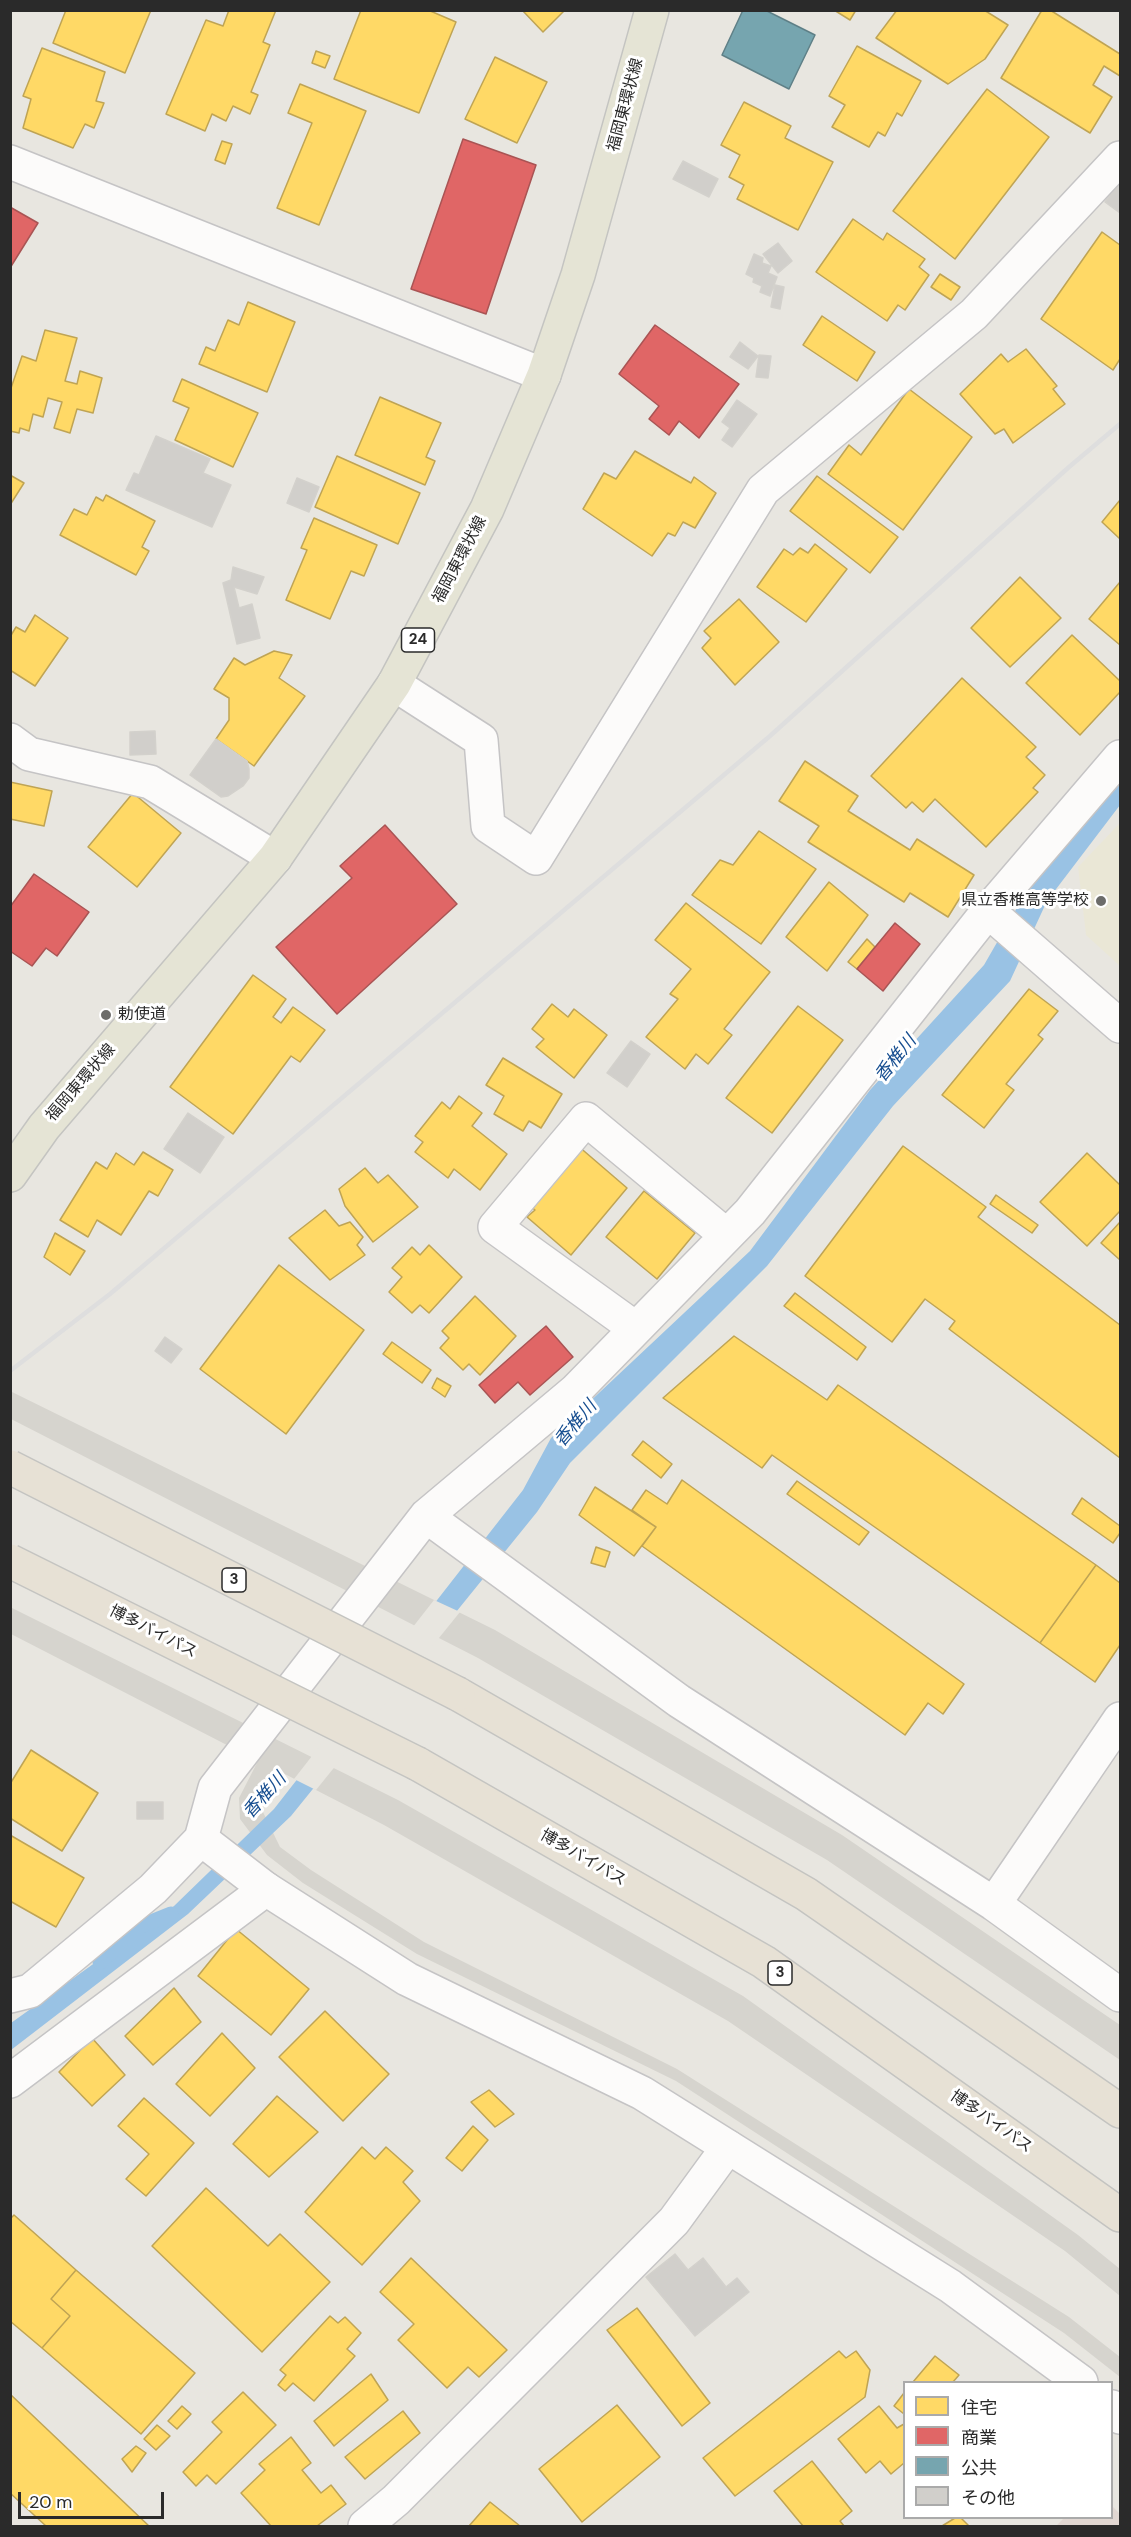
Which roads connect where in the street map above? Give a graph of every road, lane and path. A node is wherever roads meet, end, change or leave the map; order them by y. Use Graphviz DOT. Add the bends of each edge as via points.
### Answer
graph roads {
  1 [pos="651,10"];
  2 [pos="1120,158"];
  3 [pos="10,162"];
  4 [pos="544,375"];
  5 [pos="394,684"];
  6 [pos="10,740"];
  7 [pos="1120,757"];
  8 [pos="275,858"];
  9 [pos="988,910"];
  10 [pos="1120,1026"];
  11 [pos="10,1175"];
  12 [pos="726,1235"];
  13 [pos="635,1328"];
  14 [pos="10,1467"];
  15 [pos="426,1516"];
  16 [pos="10,1560"];
  17 [pos="1120,1719"];
  18 [pos="201,1839"];
  19 [pos="266,1889"];
  20 [pos="994,1904"];
  21 [pos="1120,1995"];
  22 [pos="10,1996"];
  23 [pos="10,2081"];
  24 [pos="1120,2111"];
  25 [pos="728,2147"];
  26 [pos="1120,2215"];
  27 [pos="1080,2381"];
  28 [pos="376,2523"];
  1 -- 4 [label="main road, 福岡東環状線 / 24" via="578,275"];
  2 -- 5 [label="street" via="974,314 763,490 536,858 488,826 481,740"];
  3 -- 4 [label="street"];
  4 -- 5 [label="main road, 福岡東環状線 / 24" via="487,509"];
  5 -- 8 [label="main road, 福岡東環状線 / 24"];
  6 -- 8 [label="street" via="29,754 150,782"];
  7 -- 9 [label="street"];
  8 -- 11 [label="main road, 福岡東環状線 / 24" via="44,1127"];
  9 -- 10 [label="street"];
  9 -- 12 [label="street" via="750,1212"];
  12 -- 13 [label="street"];
  12 -- 13 [label="street" via="586,1119 495,1227"];
  13 -- 15 [label="street" via="575,1391"];
  14 -- 24 [label="highway, 3, bridge" via="458,1694 806,1894"];
  15 -- 18 [label="street" via="215,1788"];
  15 -- 20 [label="street" via="679,1701"];
  16 -- 26 [label="highway, 博多バイパス / 3, bridge" via="418,1764 764,1962"];
  17 -- 20 [label="street"];
  18 -- 19 [label="street"];
  18 -- 22 [label="street" via="145,1896 30,1991"];
  19 -- 23 [label="street"];
  19 -- 25 [label="street" via="407,1979 642,2093"];
  20 -- 21 [label="street"];
  25 -- 27 [label="street" via="950,2286"];
  25 -- 28 [label="street" via="674,2221"];
}
